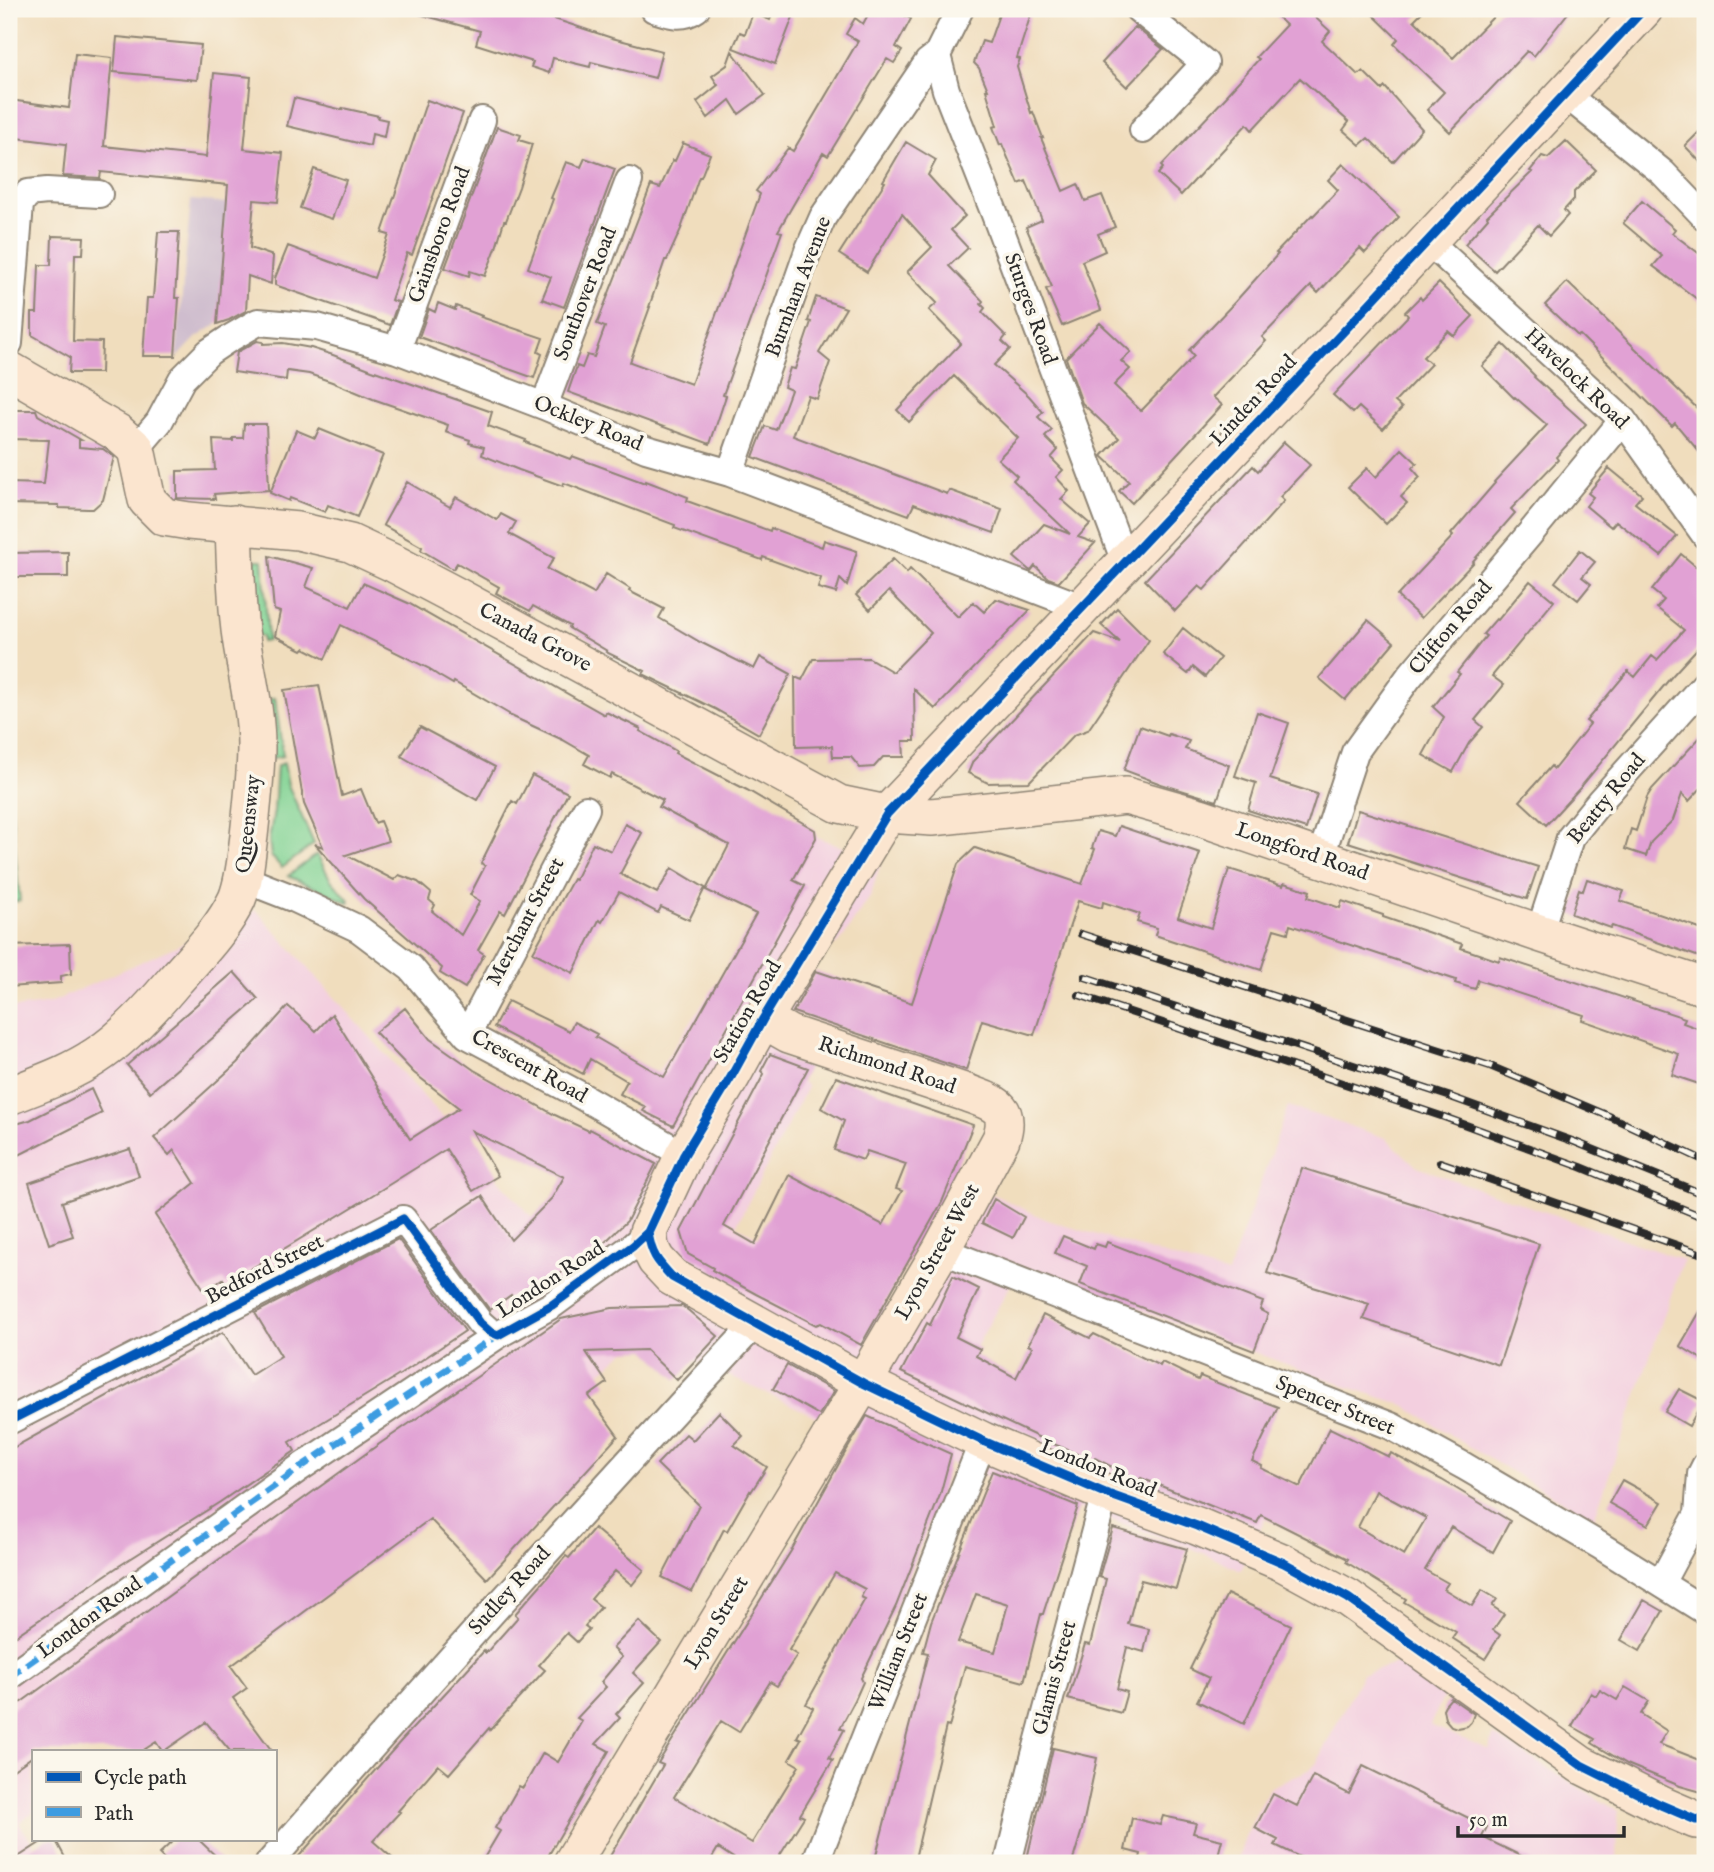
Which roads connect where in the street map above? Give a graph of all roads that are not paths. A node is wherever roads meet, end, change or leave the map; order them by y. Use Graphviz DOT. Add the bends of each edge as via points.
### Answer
graph roads {
  1 [pos="654,9"];
  2 [pos="696,9"];
  3 [pos="960,9"];
  4 [pos="1138,9"];
  5 [pos="1644,9"];
  6 [pos="937,55"];
  7 [pos="1564,93"];
  8 [pos="482,120"];
  9 [pos="1143,130"];
  10 [pos="629,181"];
  11 [pos="99,194"];
  12 [pos="1705,217"];
  13 [pos="1428,241"];
  14 [pos="9,343"];
  15 [pos="397,350"];
  16 [pos="9,370"];
  17 [pos="544,406"];
  18 [pos="1623,420"];
  19 [pos="136,449"];
  20 [pos="730,472"];
  21 [pos="234,524"];
  22 [pos="1705,535"];
  23 [pos="1125,562"];
  24 [pos="1081,607"];
  25 [pos="1705,684"];
  26 [pos="586,809"];
  27 [pos="887,814"];
  28 [pos="1320,859"];
  29 [pos="244,878"];
  30 [pos="1539,933"];
  31 [pos="1705,987"];
  32 [pos="763,1019"];
  33 [pos="467,1035"];
  34 [pos="9,1096"];
  35 [pos="1006,1118"];
  36 [pos="684,1155"];
  37 [pos="648,1232"];
  38 [pos="941,1250"];
  39 [pos="756,1322"];
  40 [pos="498,1335"];
  41 [pos="863,1384"];
  42 [pos="9,1421"];
  43 [pos="983,1441"];
  44 [pos="1705,1466"];
  45 [pos="1105,1493"];
  46 [pos="1661,1583"];
  47 [pos="1705,1611"];
  48 [pos="9,1677"];
  49 [pos="1705,1820"];
  50 [pos="269,1863"];
  51 [pos="572,1863"];
  52 [pos="815,1863"];
  53 [pos="1008,1863"];
  1 -- 2 [label="street" via="687,15"];
  3 -- 6 [label="street, Burnham Avenue"];
  4 -- 9 [label="street" via="1205,63"];
  5 -- 7 [label="street, Linden Road"];
  6 -- 20 [label="street, Burnham Avenue" via="823,217"];
  6 -- 23 [label="street, Sturges Road" via="946,90"];
  7 -- 12 [label="street" via="1663,173"];
  7 -- 13 [label="street, Linden Road"];
  8 -- 15 [label="street, Gainsboro Road"];
  10 -- 17 [label="street, Southover Road"];
  11 -- 14 [label="street" via="28,193 20,204"];
  13 -- 18 [label="street, Havelock Road"];
  13 -- 23 [label="street, Linden Road"];
  15 -- 17 [label="street, Ockley Road"];
  15 -- 19 [label="street, Ockley Road" via="317,327 258,322 209,352 182,379 159,422"];
  16 -- 19 [label="street" via="118,433"];
  17 -- 20 [label="street, Ockley Road" via="646,449"];
  18 -- 22 [label="street, Havelock Road"];
  18 -- 28 [label="street, Clifton Road" via="1409,677 1355,752"];
  19 -- 21 [label="street, Canada Grove" via="147,500 164,517"];
  20 -- 24 [label="street, Ockley Road"];
  21 -- 27 [label="street, Canada Grove" via="350,543 839,804"];
  21 -- 29 [label="street, Queensway" via="240,629 256,748"];
  23 -- 24 [label="street, Linden Road"];
  24 -- 27 [label="street, Linden Road"];
  25 -- 30 [label="street, Beatty Road" via="1570,838"];
  26 -- 33 [label="street, Merchant Street"];
  27 -- 28 [label="street, Longford Road" via="932,817 1126,796"];
  27 -- 32 [label="street, Station Road"];
  28 -- 30 [label="street, Longford Road"];
  29 -- 33 [label="street, Crescent Road" via="359,929 411,968"];
  29 -- 34 [label="street, Queensway" via="229,914 209,941 117,1041 59,1077"];
  30 -- 31 [label="street, Longford Road"];
  32 -- 35 [label="street, Richmond Road" via="789,1034 990,1102"];
  32 -- 36 [label="street, Station Road"];
  33 -- 36 [label="street, Crescent Road"];
  35 -- 38 [label="street, Lyon Street West" via="1001,1139"];
  36 -- 37 [label="street, Station Road"];
  37 -- 39 [label="street, London Road" via="656,1260 672,1277"];
  37 -- 40 [label="street, London Road" via="552,1305"];
  38 -- 41 [label="street, Lyon Street West"];
  38 -- 46 [label="street, Spencer Street" via="1391,1426"];
  39 -- 41 [label="street, London Road"];
  39 -- 50 [label="street, Sudley Road"];
  40 -- 42 [label="street, Bedford Street" via="480,1323 403,1219"];
  40 -- 48 [label="street, London Road" via="298,1469"];
  41 -- 43 [label="street, London Road"];
  41 -- 51 [label="street, Lyon Street"];
  43 -- 45 [label="street, London Road"];
  43 -- 52 [label="street, William Street"];
  44 -- 46 [label="street" via="1698,1514"];
  45 -- 49 [label="street, London Road" via="1284,1563 1348,1598 1581,1765 1661,1805"];
  45 -- 53 [label="street, Glamis Street"];
  46 -- 47 [label="street, Spencer Street"];
}
